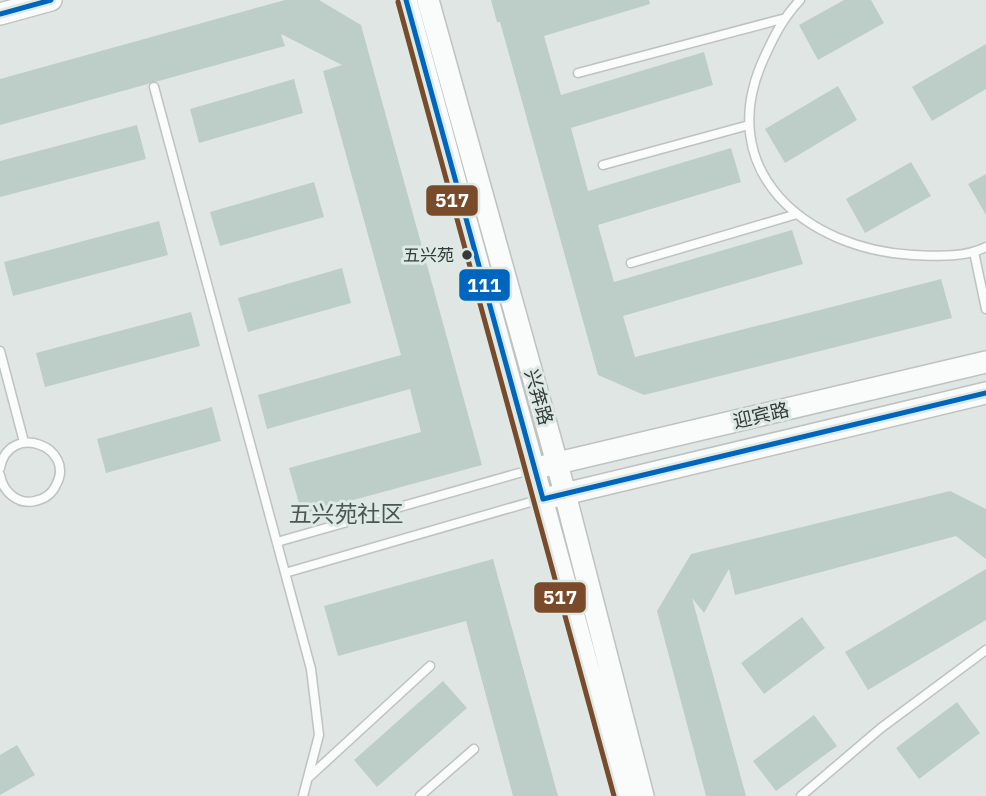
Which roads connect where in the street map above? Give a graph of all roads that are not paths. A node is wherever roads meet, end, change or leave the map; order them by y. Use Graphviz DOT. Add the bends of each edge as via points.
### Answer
graph roads {
  1 [pos="51,0"];
  2 [pos="406,0"];
  3 [pos="428,0"];
  4 [pos="800,0"];
  5 [pos="0,14"];
  6 [pos="782,19"];
  7 [pos="578,73"];
  8 [pos="154,87"];
  9 [pos="749,125"];
  10 [pos="603,165"];
  11 [pos="797,214"];
  12 [pos="986,247"];
  13 [pos="974,252"];
  14 [pos="631,263"];
  15 [pos="986,309"];
  16 [pos="0,354"];
  17 [pos="986,362"];
  18 [pos="986,393"];
  19 [pos="24,442"];
  20 [pos="557,463"];
  21 [pos="0,468"];
  22 [pos="536,468"];
  23 [pos="0,480"];
  24 [pos="565,494"];
  25 [pos="543,499"];
  26 [pos="277,542"];
  27 [pos="285,573"];
  28 [pos="986,650"];
  29 [pos="430,666"];
  30 [pos="474,748"];
  31 [pos="307,778"];
  32 [pos="303,796"];
  33 [pos="420,796"];
  34 [pos="623,796"];
  35 [pos="643,796"];
  36 [pos="801,796"];
  1 -- 5 [label="main road"];
  2 -- 22 [label="main road"];
  3 -- 20 [label="main road, 兴奔路"];
  4 -- 6 [label="lane"];
  6 -- 7 [label="lane"];
  6 -- 9 [label="lane" via="753,83"];
  8 -- 26 [label="lane"];
  9 -- 10 [label="lane"];
  9 -- 11 [label="lane" via="748,136 769,186"];
  11 -- 13 [label="lane" via="808,225 877,253 943,256"];
  11 -- 14 [label="lane"];
  12 -- 13 [label="lane"];
  13 -- 15 [label="lane"];
  16 -- 19 [label="lane"];
  17 -- 20 [label="main road, 迎宾路"];
  18 -- 24 [label="main road, 迎宾路"];
  19 -- 21 [label="lane" via="7,452"];
  19 -- 23 [label="lane" via="35,442 53,452 60,470 54,489 30,502 12,497"];
  20 -- 22 [label="main road, 迎宾路"];
  20 -- 24 [label="main road, 兴奔路"];
  22 -- 25 [label="main road"];
  22 -- 26 [label="lane"];
  24 -- 25 [label="main road, 迎宾路"];
  24 -- 35 [label="main road, 兴奔路"];
  25 -- 27 [label="lane"];
  25 -- 34 [label="main road"];
  26 -- 27 [label="lane"];
  27 -- 31 [label="lane" via="311,670 318,735"];
  28 -- 36 [label="lane" via="881,728"];
  29 -- 31 [label="lane"];
  30 -- 33 [label="lane"];
  31 -- 32 [label="lane"];
}
